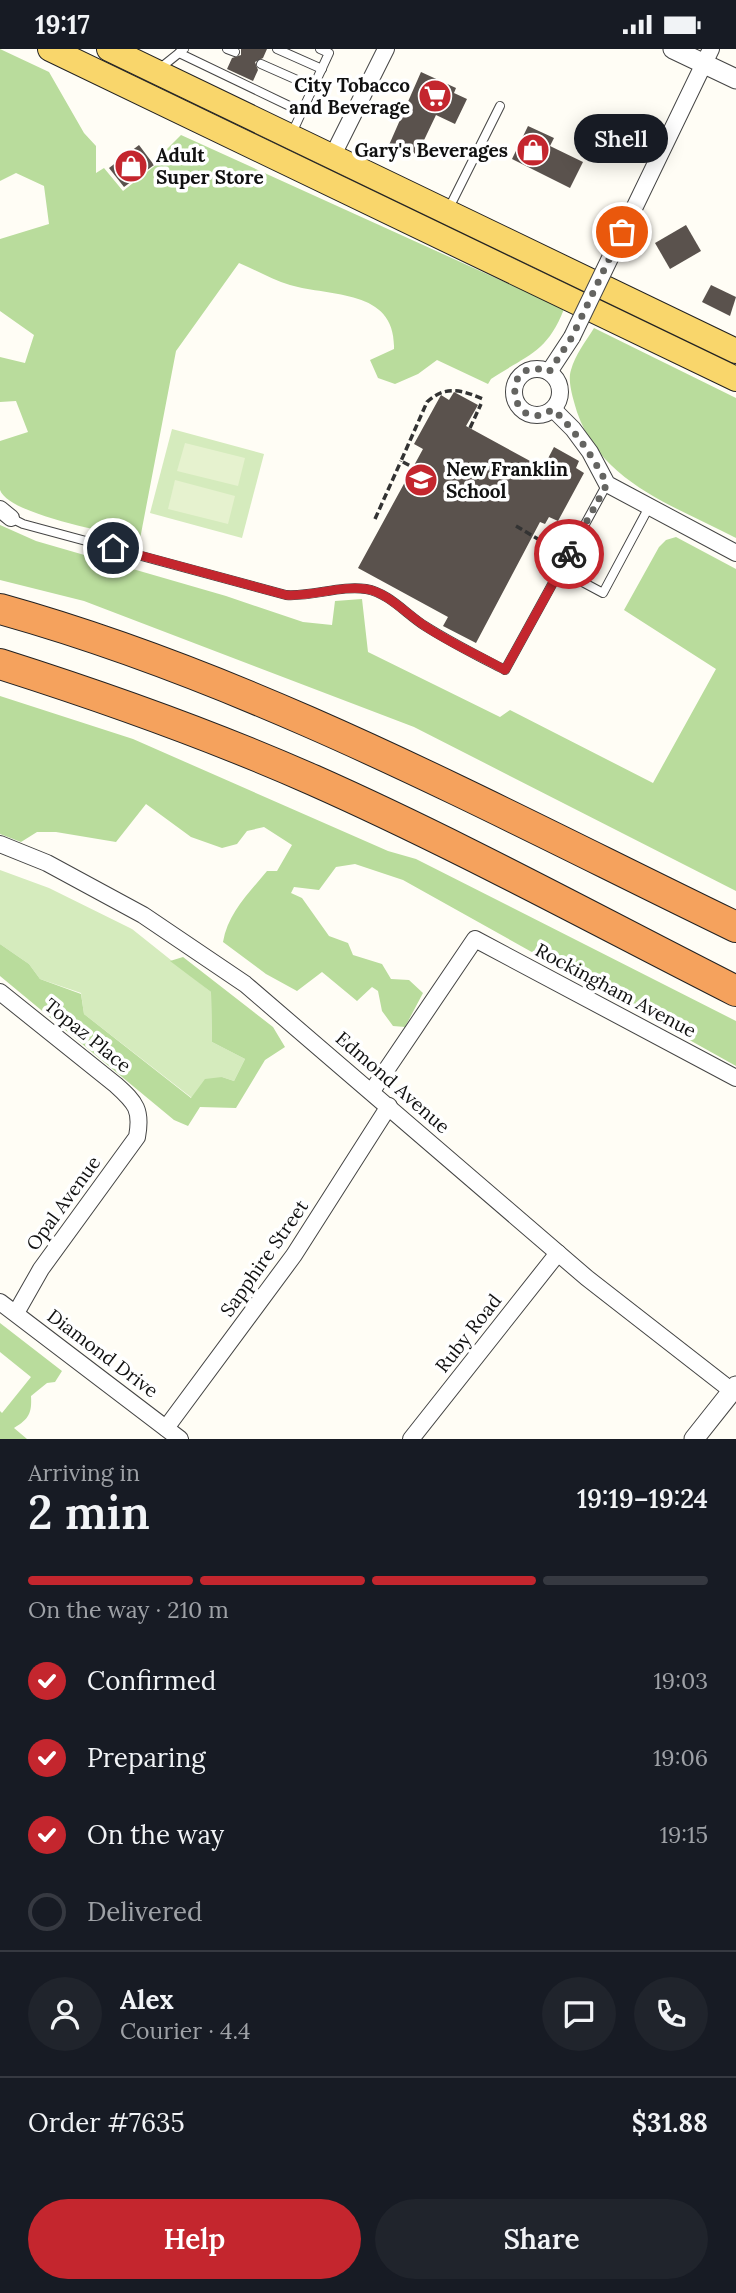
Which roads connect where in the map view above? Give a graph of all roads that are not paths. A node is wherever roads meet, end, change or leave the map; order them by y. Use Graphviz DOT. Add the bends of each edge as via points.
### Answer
graph roads {
  1 [pos="50,49"];
  2 [pos="109,49"];
  3 [pos="277,49"];
  4 [pos="320,49"];
  5 [pos="386,49"];
  6 [pos="673,49"];
  7 [pos="181,51"];
  8 [pos="707,56"];
  9 [pos="261,64"];
  10 [pos="322,69"];
  11 [pos="156,72"];
  12 [pos="736,79"];
  13 [pos="313,87"];
  14 [pos="500,106"];
  15 [pos="302,112"];
  16 [pos="291,136"];
  17 [pos="332,157"];
  18 [pos="447,212"];
  19 [pos="736,351"];
  20 [pos="549,372"];
  21 [pos="736,379"];
  22 [pos="553,409"];
  23 [pos="607,484"];
  24 [pos="649,507"];
  25 [pos="5,514"];
  26 [pos="736,553"];
  27 [pos="560,571"];
  28 [pos="0,609"];
  29 [pos="0,664"];
  30 [pos="0,844"];
  31 [pos="736,927"];
  32 [pos="736,991"];
  33 [pos="0,992"];
  34 [pos="736,1078"];
  35 [pos="372,1091"];
  36 [pos="389,1106"];
  37 [pos="141,1117"];
  38 [pos="558,1253"];
  39 [pos="0,1302"];
  40 [pos="16,1314"];
  41 [pos="734,1388"];
  42 [pos="166,1428"];
  43 [pos="180,1439"];
  44 [pos="411,1439"];
  45 [pos="694,1439"];
  1 -- 21 [label="main road"];
  2 -- 11 [label="main road"];
  3 -- 10 [label="lane"];
  4 -- 10 [label="lane" via="329,53"];
  5 -- 17 [label="street"];
  6 -- 8 [label="street"];
  7 -- 11 [label="lane"];
  7 -- 15 [label="lane"];
  8 -- 12 [label="street"];
  8 -- 20 [label="street, bridge" via="572,337"];
  9 -- 13 [label="lane"];
  10 -- 13 [label="lane"];
  11 -- 16 [label="main road"];
  13 -- 15 [label="lane"];
  14 -- 18 [label="lane"];
  15 -- 16 [label="lane"];
  16 -- 17 [label="main road"];
  17 -- 18 [label="main road"];
  18 -- 19 [label="main road"];
  20 -- 22 [label="street" via="560,393"];
  20 -- 22 [label="street" via="525,372 515,383 514,396 517,405 531,415"];
  22 -- 23 [label="street" via="590,452"];
  23 -- 24 [label="street"];
  23 -- 27 [label="lane"];
  24 -- 26 [label="street"];
  24 -- 27 [label="lane" via="603,593"];
  25 -- 27 [label="lane" via="23,524 286,595 368,589 505,670"];
  28 -- 31 [label="highway" via="93,637 265,702"];
  29 -- 32 [label="highway" via="203,733 314,781"];
  30 -- 35 [label="street, Edmond Avenue" via="47,863 195,947"];
  33 -- 37 [label="street, Topaz Place" via="132,1099"];
  34 -- 35 [label="street, Rockingham Avenue" via="475,939"];
  35 -- 36 [label="street, Edmond Avenue"];
  36 -- 38 [label="street, Edmond Avenue"];
  36 -- 42 [label="street, Sapphire Street" via="294,1255"];
  37 -- 40 [label="street, Opal Avenue" via="137,1137 41,1269"];
  38 -- 41 [label="street, Edmond Avenue" via="654,1332"];
  38 -- 44 [label="street, Ruby Road"];
  39 -- 40 [label="street, Diamond Drive"];
  40 -- 42 [label="street, Diamond Drive"];
  41 -- 45 [label="street"];
  42 -- 43 [label="street, Diamond Drive"];
}
